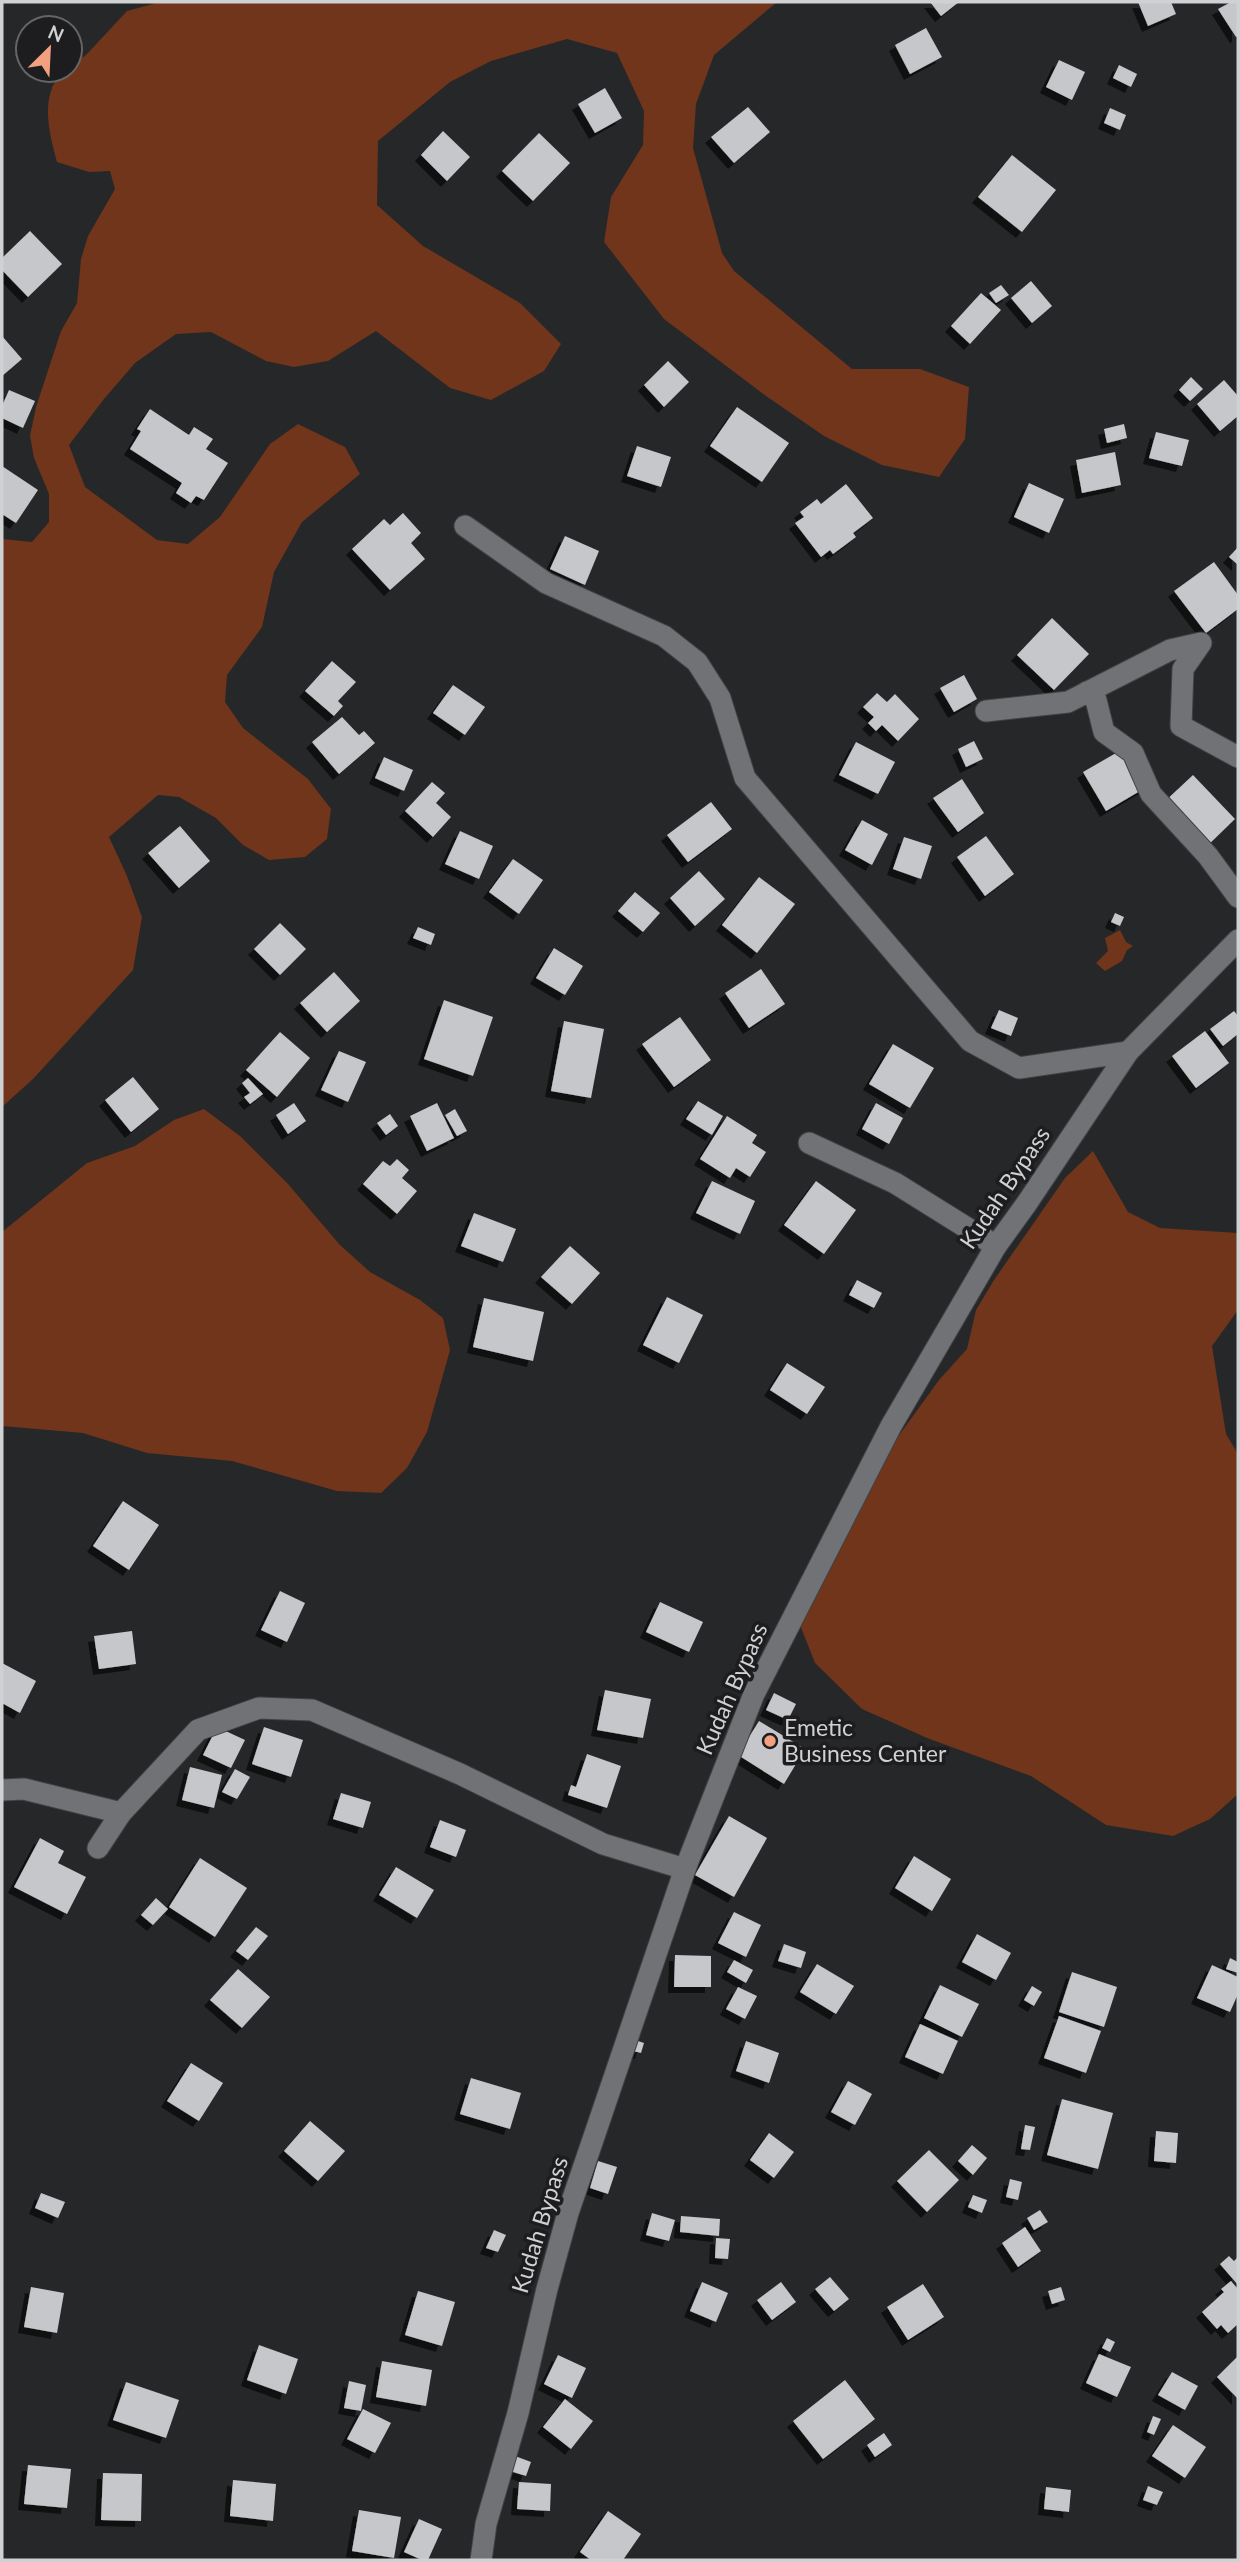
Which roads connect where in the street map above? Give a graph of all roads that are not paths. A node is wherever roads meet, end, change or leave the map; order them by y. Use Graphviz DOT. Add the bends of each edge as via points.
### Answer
graph roads {
  1 [pos="465,526"];
  2 [pos="1087,692"];
  3 [pos="986,710"];
  4 [pos="1238,757"];
  5 [pos="1238,897"];
  6 [pos="1238,940"];
  7 [pos="1128,1052"];
  8 [pos="809,1143"];
  9 [pos="996,1246"];
  10 [pos="2,1790"];
  11 [pos="121,1813"];
  12 [pos="98,1848"];
  13 [pos="685,1869"];
  14 [pos="481,2560"];
  1 -- 7 [label="street" via="546,583 664,636 697,662 720,698 745,778 970,1041 1019,1068"];
  2 -- 3 [label="street" via="1068,702"];
  2 -- 4 [label="street" via="1170,650 1201,643 1183,669 1181,726"];
  2 -- 5 [label="street" via="1096,700 1104,732 1133,753 1151,794 1208,856"];
  6 -- 7 [label="street, Kudah Bypass"];
  7 -- 9 [label="street, Kudah Bypass"];
  8 -- 9 [label="street" via="895,1183"];
  9 -- 13 [label="street, Kudah Bypass" via="891,1426 754,1694"];
  10 -- 11 [label="street" via="24,1789"];
  11 -- 12 [label="street"];
  11 -- 13 [label="street" via="198,1730 259,1709 312,1710 460,1774 603,1844"];
  13 -- 14 [label="street, Kudah Bypass" via="568,2213 486,2524"];
}
